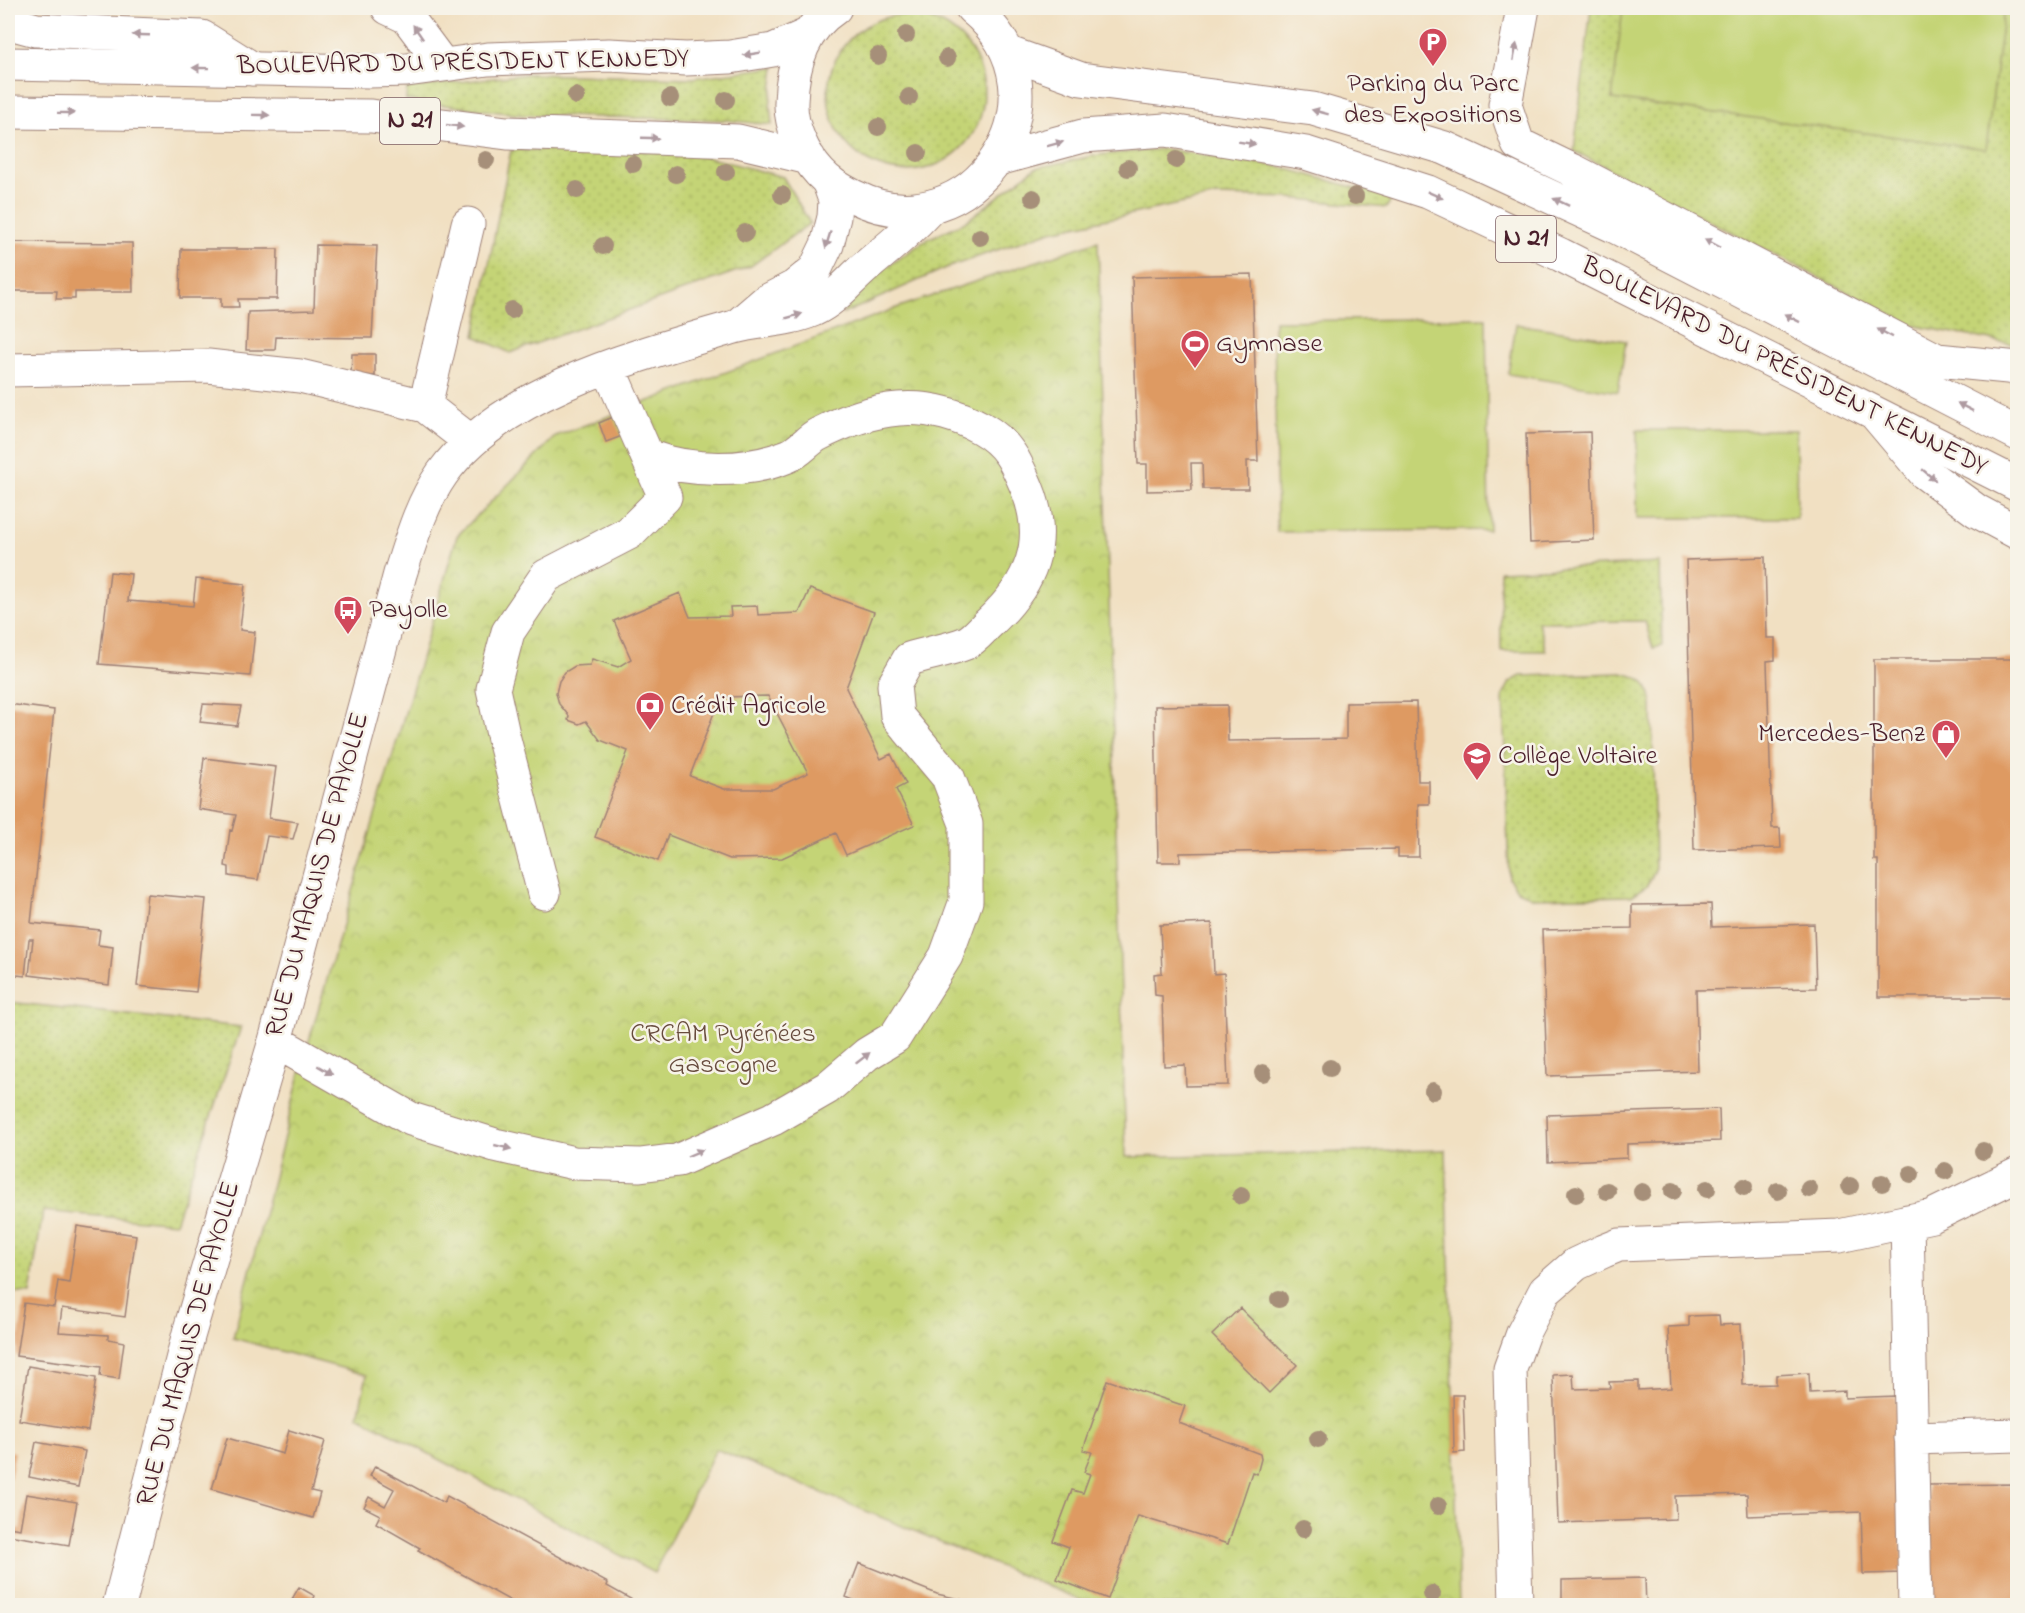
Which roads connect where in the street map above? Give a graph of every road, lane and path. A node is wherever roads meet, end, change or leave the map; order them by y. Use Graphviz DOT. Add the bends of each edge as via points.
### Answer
graph roads {
  1 [pos="388,8"];
  2 [pos="835,8"];
  3 [pos="972,8"];
  4 [pos="1524,8"];
  5 [pos="8,20"];
  6 [pos="807,36"];
  7 [pos="1009,53"];
  8 [pos="8,64"];
  9 [pos="442,64"];
  10 [pos="253,69"];
  11 [pos="8,112"];
  12 [pos="809,158"];
  13 [pos="998,159"];
  14 [pos="1574,171"];
  15 [pos="829,183"];
  16 [pos="932,206"];
  17 [pos="468,224"];
  18 [pos="1614,226"];
  19 [pos="737,326"];
  20 [pos="1937,360"];
  21 [pos="608,367"];
  22 [pos="1887,367"];
  23 [pos="2018,368"];
  24 [pos="8,370"];
  25 [pos="425,406"];
  26 [pos="1877,416"];
  27 [pos="2018,434"];
  28 [pos="470,441"];
  29 [pos="650,457"];
  30 [pos="2018,485"];
  31 [pos="2018,533"];
  32 [pos="544,893"];
  33 [pos="274,1041"];
  34 [pos="2018,1174"];
  35 [pos="1907,1221"];
  36 [pos="2018,1435"];
  37 [pos="1911,1438"];
  38 [pos="119,1605"];
  39 [pos="1516,1605"];
  40 [pos="1915,1605"];
  9 -- 1 [label="main road, one-way" via="407,17"];
  2 -- 6 [label="main road"];
  3 -- 7 [label="main road" via="990,22"];
  14 -- 4 [label="main road, one-way" via="1518,144 1505,105"];
  10 -- 5 [label="main road, one-way" via="202,37 36,30"];
  6 -- 9 [label="main road, BOULEVARD DU PRÉSIDENT KENNEDY / N 21, one-way" via="773,50 730,57 543,57"];
  6 -- 12 [label="main road" via="791,76 790,110"];
  7 -- 13 [label="main road" via="1017,89 1013,125"];
  18 -- 7 [label="main road, BOULEVARD DU PRÉSIDENT KENNEDY / N 21, one-way" via="1445,148 1313,109 1081,80"];
  10 -- 8 [label="main road, BOULEVARD DU PRÉSIDENT KENNEDY / N 21, one-way"];
  9 -- 10 [label="main road, BOULEVARD DU PRÉSIDENT KENNEDY / N 21" via="369,71"];
  11 -- 12 [label="main road, BOULEVARD DU PRÉSIDENT KENNEDY / N 21, one-way" via="371,116 507,133 738,141"];
  12 -- 15 [label="main road"];
  13 -- 16 [label="main road" via="973,186"];
  13 -- 26 [label="main road, BOULEVARD DU PRÉSIDENT KENNEDY / N 21, one-way" via="1083,136 1165,130 1306,153 1428,192"];
  14 -- 18 [label="main road"];
  20 -- 14 [label="main road, one-way"];
  15 -- 16 [label="main road" via="870,204"];
  15 -- 19 [label="main road, RUE DU MAQUIS DE PAYOLLE, one-way" via="835,200 834,217 815,270 765,302"];
  19 -- 16 [label="main road, RUE DU MAQUIS DE PAYOLLE, one-way" via="774,322 835,298 903,238"];
  17 -- 25 [label="main road"];
  22 -- 18 [label="main road, BOULEVARD DU PRÉSIDENT KENNEDY / N 21, one-way"];
  19 -- 21 [label="main road, RUE DU MAQUIS DE PAYOLLE"];
  20 -- 22 [label="main road"];
  20 -- 23 [label="main road"];
  21 -- 28 [label="main road, RUE DU MAQUIS DE PAYOLLE" via="521,405"];
  21 -- 29 [label="main road"];
  27 -- 22 [label="main road, BOULEVARD DU PRÉSIDENT KENNEDY / N 21, one-way"];
  24 -- 25 [label="main road" via="208,366 300,376"];
  25 -- 28 [label="main road"];
  26 -- 30 [label="main road, BOULEVARD DU PRÉSIDENT KENNEDY / N 21"];
  26 -- 31 [label="main road, one-way" via="1925,473 1977,511"];
  28 -- 33 [label="main road, RUE DU MAQUIS DE PAYOLLE" via="437,484 417,522 399,574"];
  29 -- 32 [label="main road" via="665,497 629,533 546,576 508,632 494,689"];
  33 -- 29 [label="main road, one-way" via="411,1119 495,1145 574,1163 640,1165 679,1160 773,1119 827,1088 895,1036 946,956 966,901 966,824 948,777 897,716 894,685 909,659 968,642 1013,601 1031,567 1037,540 1035,510 1013,454 983,429 941,411 898,407 846,420 809,439 791,456 761,465 694,467"];
  33 -- 38 [label="main road, RUE DU MAQUIS DE PAYOLLE" via="189,1333"];
  34 -- 35 [label="main road" via="1932,1216"];
  35 -- 37 [label="main road"];
  35 -- 39 [label="main road" via="1839,1236 1619,1245 1576,1264 1545,1291 1523,1332 1510,1369"];
  36 -- 37 [label="main road"];
  37 -- 40 [label="main road"];
}
